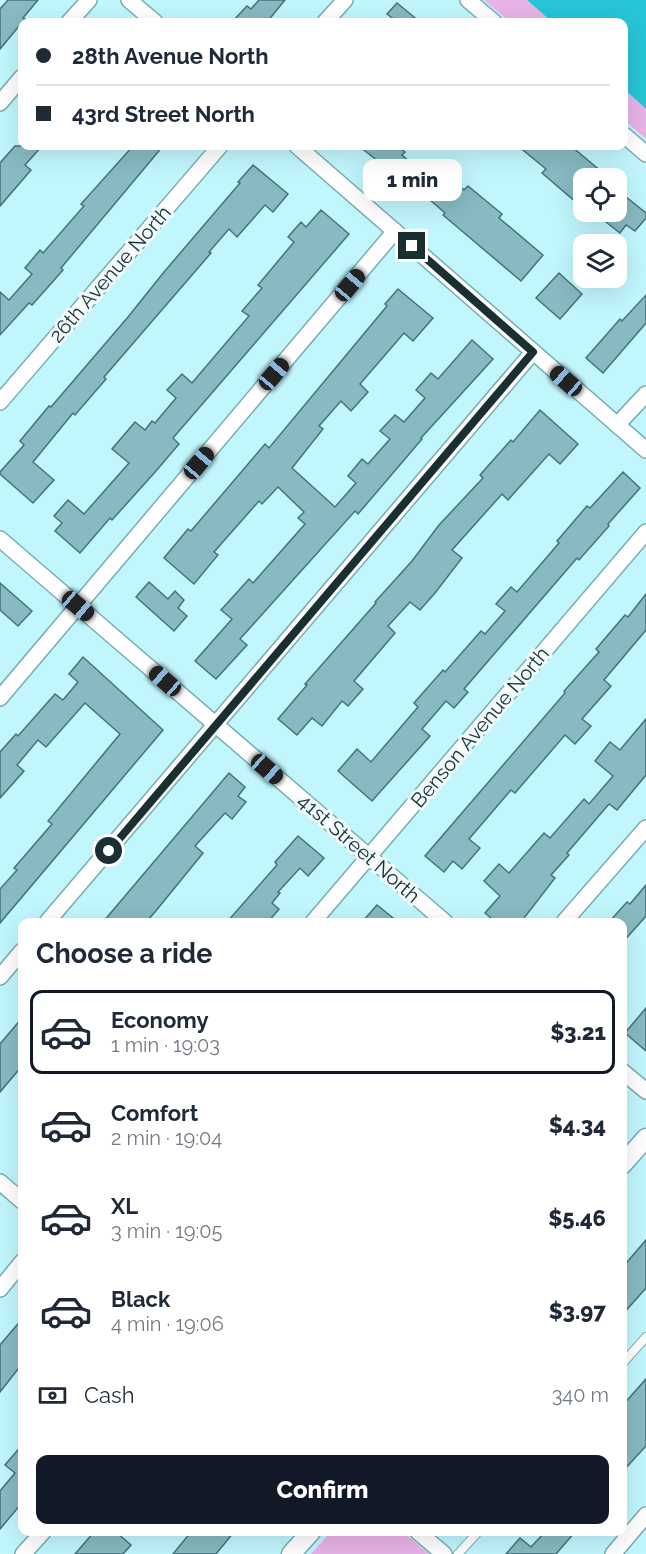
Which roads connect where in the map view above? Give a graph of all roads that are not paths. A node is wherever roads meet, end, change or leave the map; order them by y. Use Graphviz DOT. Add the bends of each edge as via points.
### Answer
graph roads {
  1 [pos="89,0"];
  2 [pos="129,0"];
  3 [pos="345,0"];
  4 [pos="468,0"];
  5 [pos="73,18"];
  6 [pos="150,18"];
  7 [pos="329,18"];
  8 [pos="489,18"];
  9 [pos="18,82"];
  10 [pos="0,103"];
  11 [pos="628,138"];
  12 [pos="217,150"];
  13 [pos="302,150"];
  14 [pos="646,154"];
  15 [pos="395,231"];
  16 [pos="533,352"];
  17 [pos="646,394"];
  18 [pos="0,402"];
  19 [pos="617,425"];
  20 [pos="646,450"];
  21 [pos="646,532"];
  22 [pos="0,539"];
  23 [pos="78,606"];
  24 [pos="0,698"];
  25 [pos="217,725"];
  26 [pos="646,828"];
  27 [pos="369,857"];
  28 [pos="50,918"];
  29 [pos="316,918"];
  30 [pos="440,918"];
  31 [pos="567,918"];
  32 [pos="18,956"];
  33 [pos="0,978"];
  34 [pos="627,1075"];
  35 [pos="646,1091"];
  36 [pos="646,1138"];
  37 [pos="627,1159"];
  38 [pos="0,1182"];
  39 [pos="18,1198"];
  40 [pos="18,1267"];
  41 [pos="0,1289"];
  42 [pos="646,1337"];
  43 [pos="627,1358"];
  44 [pos="646,1515"];
  45 [pos="39,1536"];
  46 [pos="307,1536"];
  47 [pos="423,1536"];
  48 [pos="474,1536"];
  49 [pos="23,1554"];
  50 [pos="291,1554"];
  51 [pos="444,1554"];
  52 [pos="458,1554"];
  53 [pos="613,1554"];
  1 -- 5 [label="street"];
  2 -- 6 [label="street"];
  3 -- 7 [label="street"];
  4 -- 8 [label="street"];
  9 -- 10 [label="street"];
  11 -- 14 [label="street"];
  12 -- 18 [label="street, 26th Avenue North"];
  13 -- 15 [label="street"];
  15 -- 16 [label="street"];
  15 -- 23 [label="street"];
  16 -- 19 [label="street"];
  16 -- 25 [label="street"];
  17 -- 19 [label="street"];
  19 -- 20 [label="street"];
  21 -- 27 [label="street, Benson Avenue North"];
  22 -- 23 [label="street, 41st Street North"];
  23 -- 24 [label="street"];
  23 -- 25 [label="street, 41st Street North"];
  25 -- 27 [label="street, 41st Street North"];
  25 -- 28 [label="street"];
  26 -- 31 [label="street"];
  27 -- 29 [label="street, Benson Avenue North"];
  27 -- 30 [label="street, 41st Street North"];
  32 -- 33 [label="street"];
  34 -- 35 [label="street"];
  36 -- 37 [label="street"];
  38 -- 39 [label="street"];
  40 -- 41 [label="street"];
  42 -- 43 [label="lane"];
  44 -- 53 [label="street"];
  45 -- 49 [label="street"];
  46 -- 50 [label="street"];
  47 -- 51 [label="street"];
  48 -- 52 [label="lane"];
}
